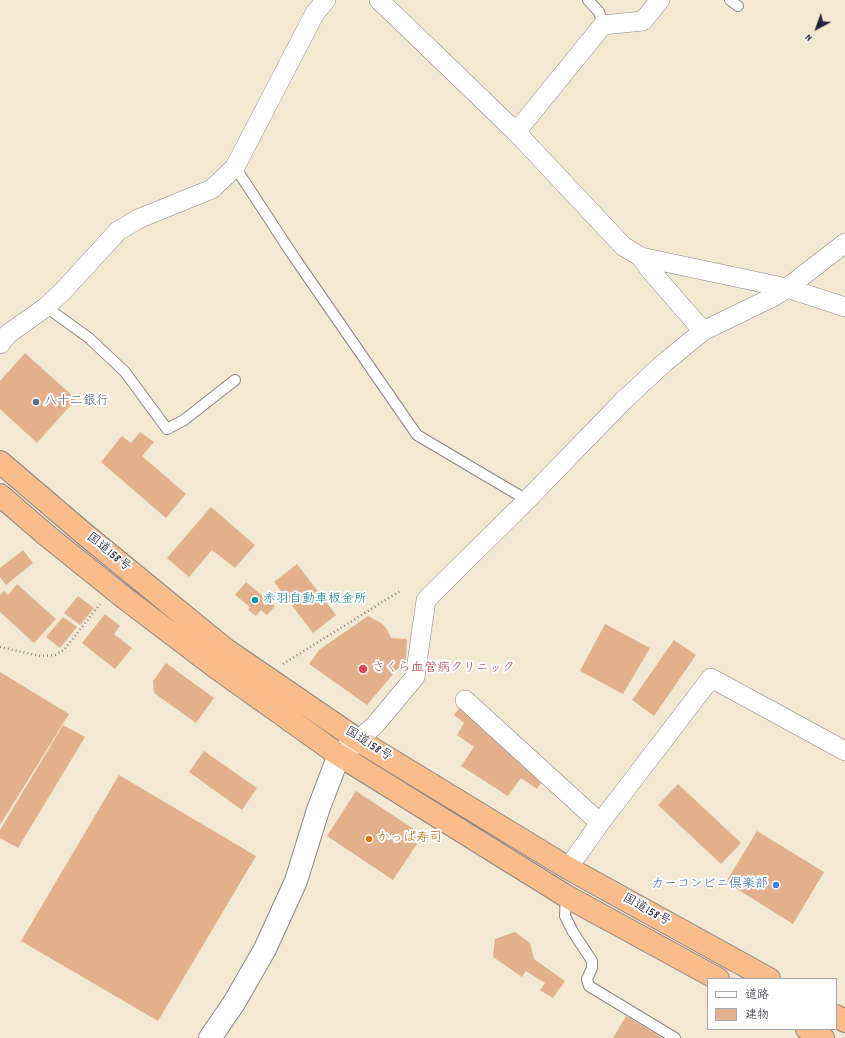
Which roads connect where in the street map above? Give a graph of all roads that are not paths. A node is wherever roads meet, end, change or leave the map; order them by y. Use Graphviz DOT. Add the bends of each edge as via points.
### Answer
graph roads {
  1 [pos="326,0"];
  2 [pos="380,0"];
  3 [pos="588,0"];
  4 [pos="660,0"];
  5 [pos="603,25"];
  6 [pos="516,132"];
  7 [pos="235,167"];
  8 [pos="845,243"];
  9 [pos="641,257"];
  10 [pos="787,288"];
  11 [pos="46,307"];
  12 [pos="845,307"];
  13 [pos="703,331"];
  14 [pos="0,344"];
  15 [pos="235,380"];
  16 [pos="0,462"];
  17 [pos="0,495"];
  18 [pos="527,500"];
  19 [pos="465,700"];
  20 [pos="358,740"];
  21 [pos="845,751"];
  22 [pos="339,755"];
  23 [pos="600,823"];
  24 [pos="568,868"];
  25 [pos="566,896"];
  26 [pos="716,978"];
  27 [pos="767,978"];
  28 [pos="809,1030"];
  29 [pos="210,1038"];
  30 [pos="675,1038"];
  31 [pos="823,1038"];
  1 -- 7 [label="street" via="315,13"];
  2 -- 6 [label="street"];
  3 -- 5 [label="lane" via="599,12"];
  4 -- 5 [label="street" via="643,21"];
  5 -- 6 [label="street"];
  6 -- 9 [label="street" via="623,246"];
  7 -- 11 [label="street" via="212,188 138,219 118,231"];
  7 -- 18 [label="lane" via="417,435"];
  8 -- 10 [label="street"];
  9 -- 10 [label="street"];
  9 -- 13 [label="street"];
  10 -- 12 [label="street"];
  10 -- 13 [label="street" via="774,297"];
  11 -- 14 [label="street" via="8,334"];
  11 -- 15 [label="lane" via="89,338 125,372 167,430 184,420"];
  13 -- 18 [label="street" via="623,401"];
  16 -- 20 [label="highway, 国道158号" via="225,649"];
  17 -- 22 [label="highway, 国道158号" via="122,596 214,666"];
  18 -- 20 [label="street" via="426,600 415,677 375,725"];
  19 -- 23 [label="street"];
  20 -- 22 [label="street"];
  20 -- 24 [label="highway, 国道158号"];
  21 -- 23 [label="street" via="711,678"];
  22 -- 25 [label="highway, 国道158号"];
  22 -- 29 [label="street" via="290,895 261,956"];
  23 -- 24 [label="street"];
  24 -- 27 [label="highway, 国道158号"];
  25 -- 26 [label="highway, 国道158号"];
  25 -- 30 [label="lane" via="565,916 592,961 587,979 589,986"];
  28 -- 31 [label="highway"];
}
